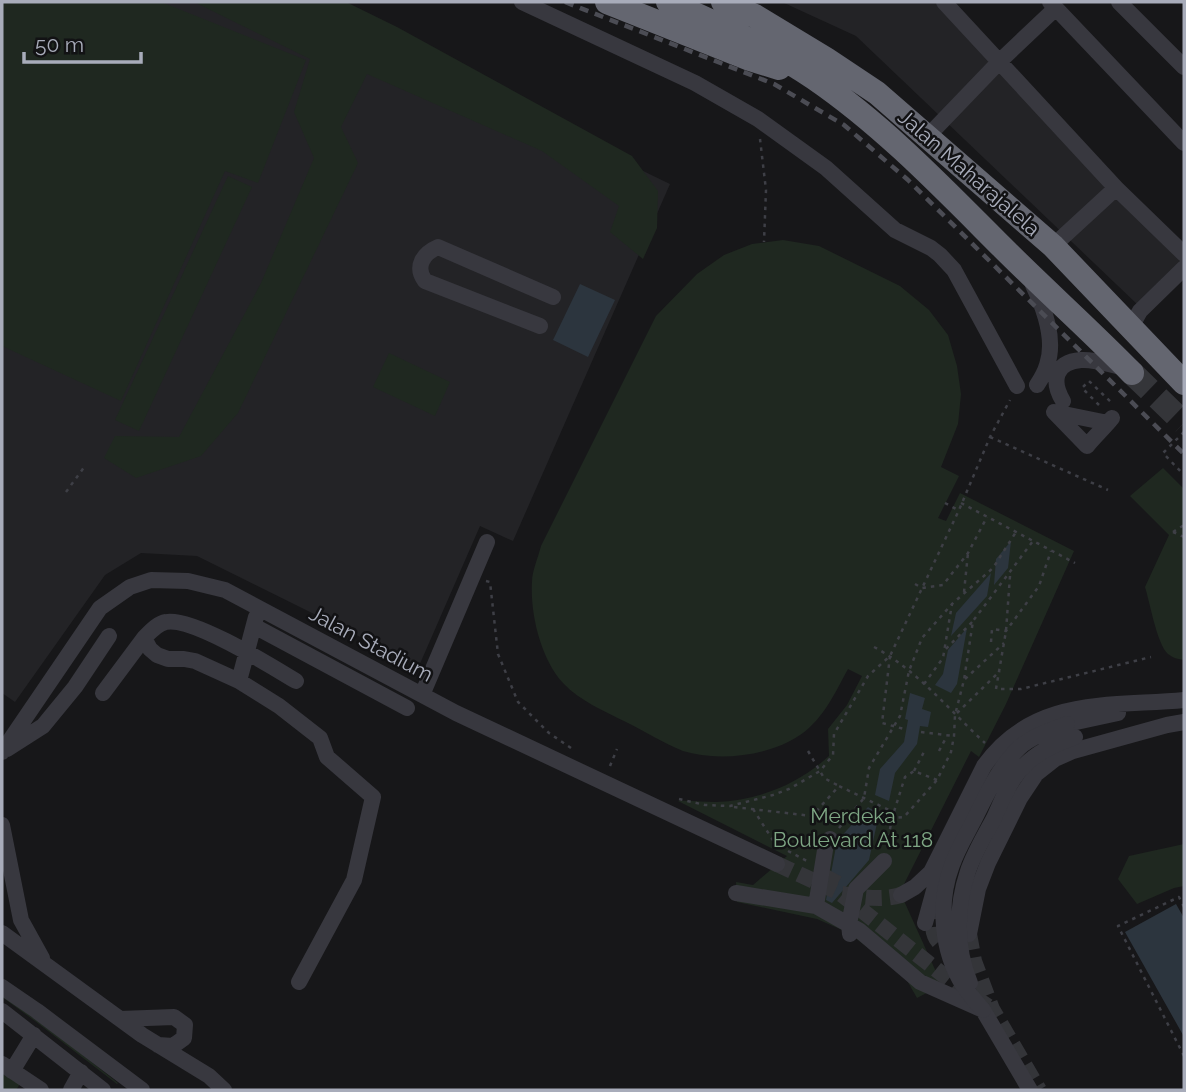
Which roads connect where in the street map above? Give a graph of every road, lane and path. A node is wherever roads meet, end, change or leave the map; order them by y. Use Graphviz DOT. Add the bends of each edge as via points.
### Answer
graph roads {
  1 [pos="522,2"];
  2 [pos="607,2"];
  3 [pos="668,2"];
  4 [pos="723,2"];
  5 [pos="944,2"];
  6 [pos="1119,2"];
  7 [pos="1053,5"];
  8 [pos="759,9"];
  9 [pos="1000,61"];
  10 [pos="1184,67"];
  11 [pos="813,77"];
  12 [pos="758,119"];
  13 [pos="927,137"];
  14 [pos="1184,143"];
  15 [pos="1116,188"];
  16 [pos="764,242"];
  17 [pos="1053,246"];
  18 [pos="1184,254"];
  19 [pos="1184,268"];
  20 [pos="1027,272"];
  21 [pos="553,297"];
  22 [pos="540,326"];
  23 [pos="1131,327"];
  24 [pos="1052,371"];
  25 [pos="1130,371"];
  26 [pos="1184,383"];
  27 [pos="1017,386"];
  28 [pos="1082,388"];
  29 [pos="1041,389"];
  30 [pos="1063,401"];
  31 [pos="1111,415"];
  32 [pos="1184,432"];
  33 [pos="990,437"];
  34 [pos="85,466"];
  35 [pos="1184,475"];
  36 [pos="1108,490"];
  37 [pos="66,492"];
  38 [pos="945,503"];
  39 [pos="961,503"];
  40 [pos="959,510"];
  41 [pos="987,517"];
  42 [pos="1184,525"];
  43 [pos="1016,532"];
  44 [pos="1184,537"];
  45 [pos="1033,541"];
  46 [pos="486,542"];
  47 [pos="1051,551"];
  48 [pos="968,553"];
  49 [pos="1074,563"];
  50 [pos="1010,573"];
  51 [pos="472,576"];
  52 [pos="915,584"];
  53 [pos="922,588"];
  54 [pos="964,594"];
  55 [pos="952,604"];
  56 [pos="261,609"];
  57 [pos="973,621"];
  58 [pos="254,626"];
  59 [pos="1006,631"];
  60 [pos="109,636"];
  61 [pos="144,638"];
  62 [pos="991,642"];
  63 [pos="1004,643"];
  64 [pos="874,647"];
  65 [pos="944,650"];
  66 [pos="246,651"];
  67 [pos="890,656"];
  68 [pos="1151,657"];
  69 [pos="909,671"];
  70 [pos="1000,671"];
  71 [pos="964,680"];
  72 [pos="239,681"];
  73 [pos="296,681"];
  74 [pos="924,684"];
  75 [pos="103,693"];
  76 [pos="422,695"];
  77 [pos="1184,700"];
  78 [pos="1165,702"];
  79 [pos="407,708"];
  80 [pos="955,715"];
  81 [pos="1184,722"];
  82 [pos="1167,725"];
  83 [pos="893,727"];
  84 [pos="904,729"];
  85 [pos="1071,731"];
  86 [pos="921,732"];
  87 [pos="947,736"];
  88 [pos="954,736"];
  89 [pos="617,749"];
  90 [pos="925,750"];
  91 [pos="577,751"];
  92 [pos="808,751"];
  93 [pos="939,751"];
  94 [pos="2,752"];
  95 [pos="994,752"];
  96 [pos="611,766"];
  97 [pos="820,771"];
  98 [pos="914,771"];
  99 [pos="937,780"];
  100 [pos="839,786"];
  101 [pos="864,798"];
  102 [pos="676,799"];
  103 [pos="730,806"];
  104 [pos="753,809"];
  105 [pos="894,812"];
  106 [pos="892,818"];
  107 [pos="2,825"];
  108 [pos="830,839"];
  109 [pos="945,845"];
  110 [pos="777,864"];
  111 [pos="818,867"];
  112 [pos="886,867"];
  113 [pos="736,893"];
  114 [pos="901,895"];
  115 [pos="816,906"];
  116 [pos="1184,907"];
  117 [pos="925,923"];
  118 [pos="849,930"];
  119 [pos="2,933"];
  120 [pos="969,934"];
  121 [pos="46,965"];
  122 [pos="299,982"];
  123 [pos="2,987"];
  124 [pos="983,1010"];
  125 [pos="2,1011"];
  126 [pos="120,1019"];
  127 [pos="34,1035"];
  128 [pos="158,1045"];
  129 [pos="1184,1056"];
  130 [pos="7,1068"];
  131 [pos="81,1073"];
  132 [pos="41,1090"];
  133 [pos="71,1090"];
  134 [pos="103,1090"];
  135 [pos="142,1090"];
  136 [pos="224,1090"];
  137 [pos="1030,1090"];
  1 -- 12 [label="street" via="695,83"];
  2 -- 11 [label="highway" via="750,59"];
  3 -- 11 [label="highway, Jalan Maharajalela" via="721,25"];
  4 -- 8 [label="highway, Jalan Maharajalela"];
  5 -- 9 [label="street"];
  6 -- 10 [label="street"];
  7 -- 9 [label="street"];
  7 -- 14 [label="street"];
  8 -- 13 [label="highway, Jalan Maharajalela" via="877,93"];
  9 -- 13 [label="street"];
  9 -- 15 [label="street"];
  11 -- 20 [label="highway, Jalan Maharajalela" via="911,156"];
  12 -- 16 [label="path" via="766,190"];
  12 -- 27 [label="street" via="826,169 895,230 940,255 954,270"];
  13 -- 17 [label="highway, Jalan Maharajalela"];
  15 -- 17 [label="street"];
  15 -- 18 [label="street"];
  17 -- 23 [label="highway, Jalan Maharajalela"];
  19 -- 23 [label="street" via="1140,311"];
  20 -- 24 [label="street" via="1049,330"];
  20 -- 25 [label="highway, Jalan Maharajalela"];
  21 -- 22 [label="street" via="439,247 422,258 425,281"];
  23 -- 26 [label="highway, Jalan Maharajalela"];
  24 -- 25 [label="street" via="1080,360"];
  24 -- 29 [label="street"];
  24 -- 30 [label="street"];
  27 -- 33 [label="path"];
  28 -- 31 [label="path" via="1089,381"];
  32 -- 35 [label="path" via="1163,453"];
  33 -- 36 [label="path"];
  33 -- 39 [label="path"];
  34 -- 37 [label="path"];
  38 -- 40 [label="path"];
  39 -- 40 [label="path"];
  39 -- 41 [label="path"];
  40 -- 53 [label="path"];
  41 -- 43 [label="path"];
  41 -- 48 [label="path"];
  42 -- 44 [label="path" via="1173,532"];
  43 -- 45 [label="path"];
  43 -- 54 [label="path" via="993,568"];
  45 -- 47 [label="path"];
  45 -- 50 [label="path"];
  46 -- 51 [label="street"];
  47 -- 49 [label="path"];
  47 -- 59 [label="path" via="1039,586"];
  48 -- 53 [label="path" via="943,585"];
  48 -- 54 [label="path"];
  50 -- 57 [label="path"];
  50 -- 59 [label="path"];
  51 -- 76 [label="street"];
  51 -- 91 [label="path" via="490,582 498,654 519,702 548,733"];
  52 -- 53 [label="path"];
  53 -- 67 [label="path"];
  54 -- 55 [label="path"];
  55 -- 65 [label="path"];
  55 -- 69 [label="path" via="922,638"];
  56 -- 58 [label="street"];
  56 -- 76 [label="street, Jalan Stadium"];
  56 -- 94 [label="street, Jalan Stadium" via="225,590 187,581 151,580 130,587 100,608"];
  57 -- 65 [label="path"];
  57 -- 71 [label="path"];
  58 -- 66 [label="street"];
  58 -- 79 [label="street"];
  59 -- 62 [label="path" via="992,629"];
  59 -- 63 [label="path"];
  60 -- 94 [label="street" via="43,726"];
  61 -- 66 [label="street" via="161,623 178,622"];
  61 -- 72 [label="street" via="150,649 168,659 195,661"];
  61 -- 75 [label="street"];
  63 -- 70 [label="path"];
  63 -- 71 [label="path"];
  64 -- 67 [label="path"];
  65 -- 74 [label="path"];
  66 -- 72 [label="street"];
  66 -- 73 [label="street"];
  67 -- 69 [label="path"];
  67 -- 83 [label="path" via="882,723"];
  67 -- 97 [label="path" via="868,676 834,734 833,755"];
  68 -- 70 [label="path" via="1021,689 996,689"];
  69 -- 74 [label="path"];
  69 -- 83 [label="path" via="900,716"];
  70 -- 80 [label="path"];
  71 -- 80 [label="path"];
  72 -- 122 [label="street" via="320,738 327,757 373,797 354,880"];
  74 -- 80 [label="path"];
  76 -- 110 [label="street, Jalan Stadium"];
  77 -- 78 [label="street"];
  78 -- 85 [label="street"];
  78 -- 95 [label="street" via="1076,708 1023,728"];
  80 -- 88 [label="path"];
  80 -- 95 [label="path"];
  81 -- 82 [label="street"];
  82 -- 85 [label="street"];
  82 -- 120 [label="street" via="1073,751 1036,774 988,863"];
  83 -- 84 [label="path"];
  83 -- 101 [label="path" via="869,768"];
  85 -- 124 [label="street, bridge" via="1041,734 1020,747 997,775 947,881 945,935 952,964"];
  86 -- 87 [label="path"];
  87 -- 88 [label="path"];
  87 -- 93 [label="path"];
  88 -- 99 [label="path"];
  89 -- 96 [label="path"];
  90 -- 98 [label="path"];
  92 -- 97 [label="path"];
  95 -- 109 [label="street"];
  97 -- 100 [label="path"];
  97 -- 103 [label="path" via="789,789"];
  98 -- 99 [label="path"];
  98 -- 105 [label="path" via="905,777"];
  99 -- 106 [label="path" via="904,817"];
  100 -- 101 [label="path"];
  100 -- 104 [label="path" via="812,816"];
  101 -- 105 [label="path"];
  101 -- 108 [label="path"];
  102 -- 103 [label="path"];
  103 -- 104 [label="path"];
  104 -- 111 [label="path" via="775,845"];
  105 -- 106 [label="path"];
  106 -- 112 [label="path"];
  107 -- 121 [label="street" via="20,920"];
  108 -- 111 [label="street"];
  109 -- 114 [label="street" via="931,872"];
  109 -- 117 [label="street"];
  111 -- 115 [label="street"];
  112 -- 118 [label="street" via="856,889"];
  113 -- 115 [label="street"];
  115 -- 118 [label="street"];
  116 -- 129 [label="path" via="1179,897 1118,926"];
  118 -- 124 [label="street" via="860,931 920,982"];
  119 -- 121 [label="street"];
  121 -- 126 [label="street"];
  123 -- 135 [label="street"];
  124 -- 137 [label="street"];
  125 -- 127 [label="street"];
  126 -- 128 [label="street"];
  126 -- 128 [label="street" via="174,1017 185,1025 184,1038 173,1045"];
  127 -- 130 [label="street"];
  127 -- 131 [label="street"];
  128 -- 136 [label="street"];
  130 -- 132 [label="street"];
  131 -- 133 [label="street"];
  131 -- 134 [label="street"];
}
